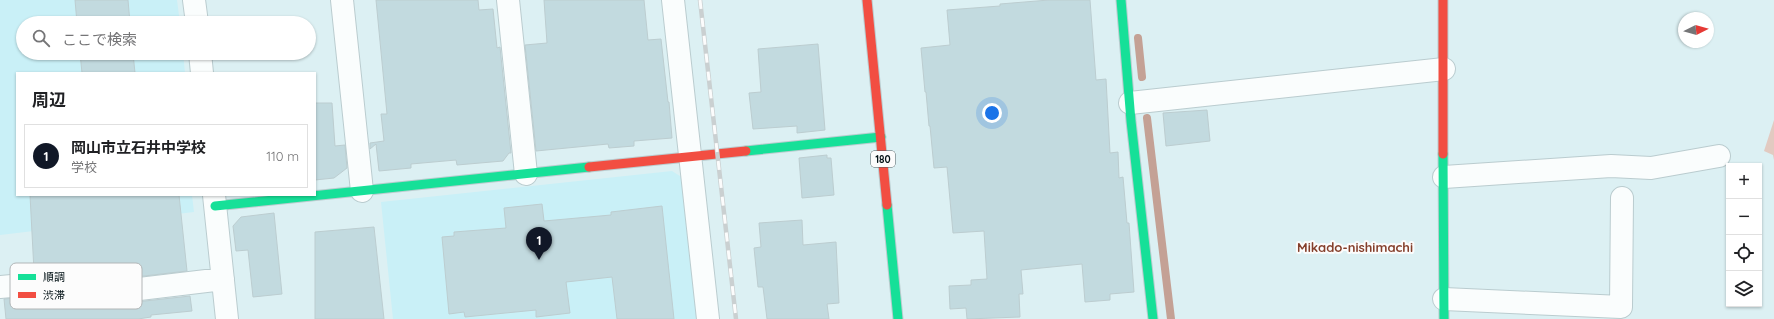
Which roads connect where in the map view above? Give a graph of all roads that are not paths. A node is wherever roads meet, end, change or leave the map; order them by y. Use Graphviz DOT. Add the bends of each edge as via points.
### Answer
graph roads {
  1 [pos="194,0"];
  2 [pos="342,0"];
  3 [pos="508,0"];
  4 [pos="672,0"];
  5 [pos="867,0"];
  6 [pos="1121,0"];
  7 [pos="1443,0"];
  8 [pos="196,16"];
  9 [pos="201,60"];
  10 [pos="1444,69"];
  11 [pos="202,72"];
  12 [pos="1130,103"];
  13 [pos="881,137"];
  14 [pos="1719,156"];
  15 [pos="689,157"];
  16 [pos="526,174"];
  17 [pos="1444,177"];
  18 [pos="362,191"];
  19 [pos="316,194"];
  20 [pos="288,196"];
  21 [pos="1622,198"];
  22 [pos="215,201"];
  23 [pos="223,279"];
  24 [pos="10,286"];
  25 [pos="0,287"];
  26 [pos="142,289"];
  27 [pos="1444,309"];
  28 [pos="227,319"];
  29 [pos="708,319"];
  30 [pos="898,319"];
  31 [pos="1154,319"];
  1 -- 8 [label="street"];
  2 -- 18 [label="street"];
  3 -- 16 [label="street"];
  4 -- 15 [label="street"];
  5 -- 13 [label="main road, 180"];
  6 -- 12 [label="main road"];
  7 -- 10 [label="main road"];
  9 -- 11 [label="street"];
  10 -- 12 [label="street"];
  10 -- 17 [label="main road"];
  12 -- 31 [label="main road"];
  13 -- 15 [label="main road"];
  13 -- 30 [label="main road, 180"];
  14 -- 17 [label="street" via="1651,168 1611,166"];
  15 -- 16 [label="main road"];
  15 -- 29 [label="street"];
  16 -- 18 [label="main road"];
  17 -- 27 [label="main road"];
  18 -- 19 [label="main road"];
  20 -- 22 [label="main road"];
  21 -- 27 [label="street" via="1621,307"];
  22 -- 23 [label="street"];
  23 -- 26 [label="street"];
  23 -- 28 [label="street"];
  24 -- 25 [label="street"];
}
